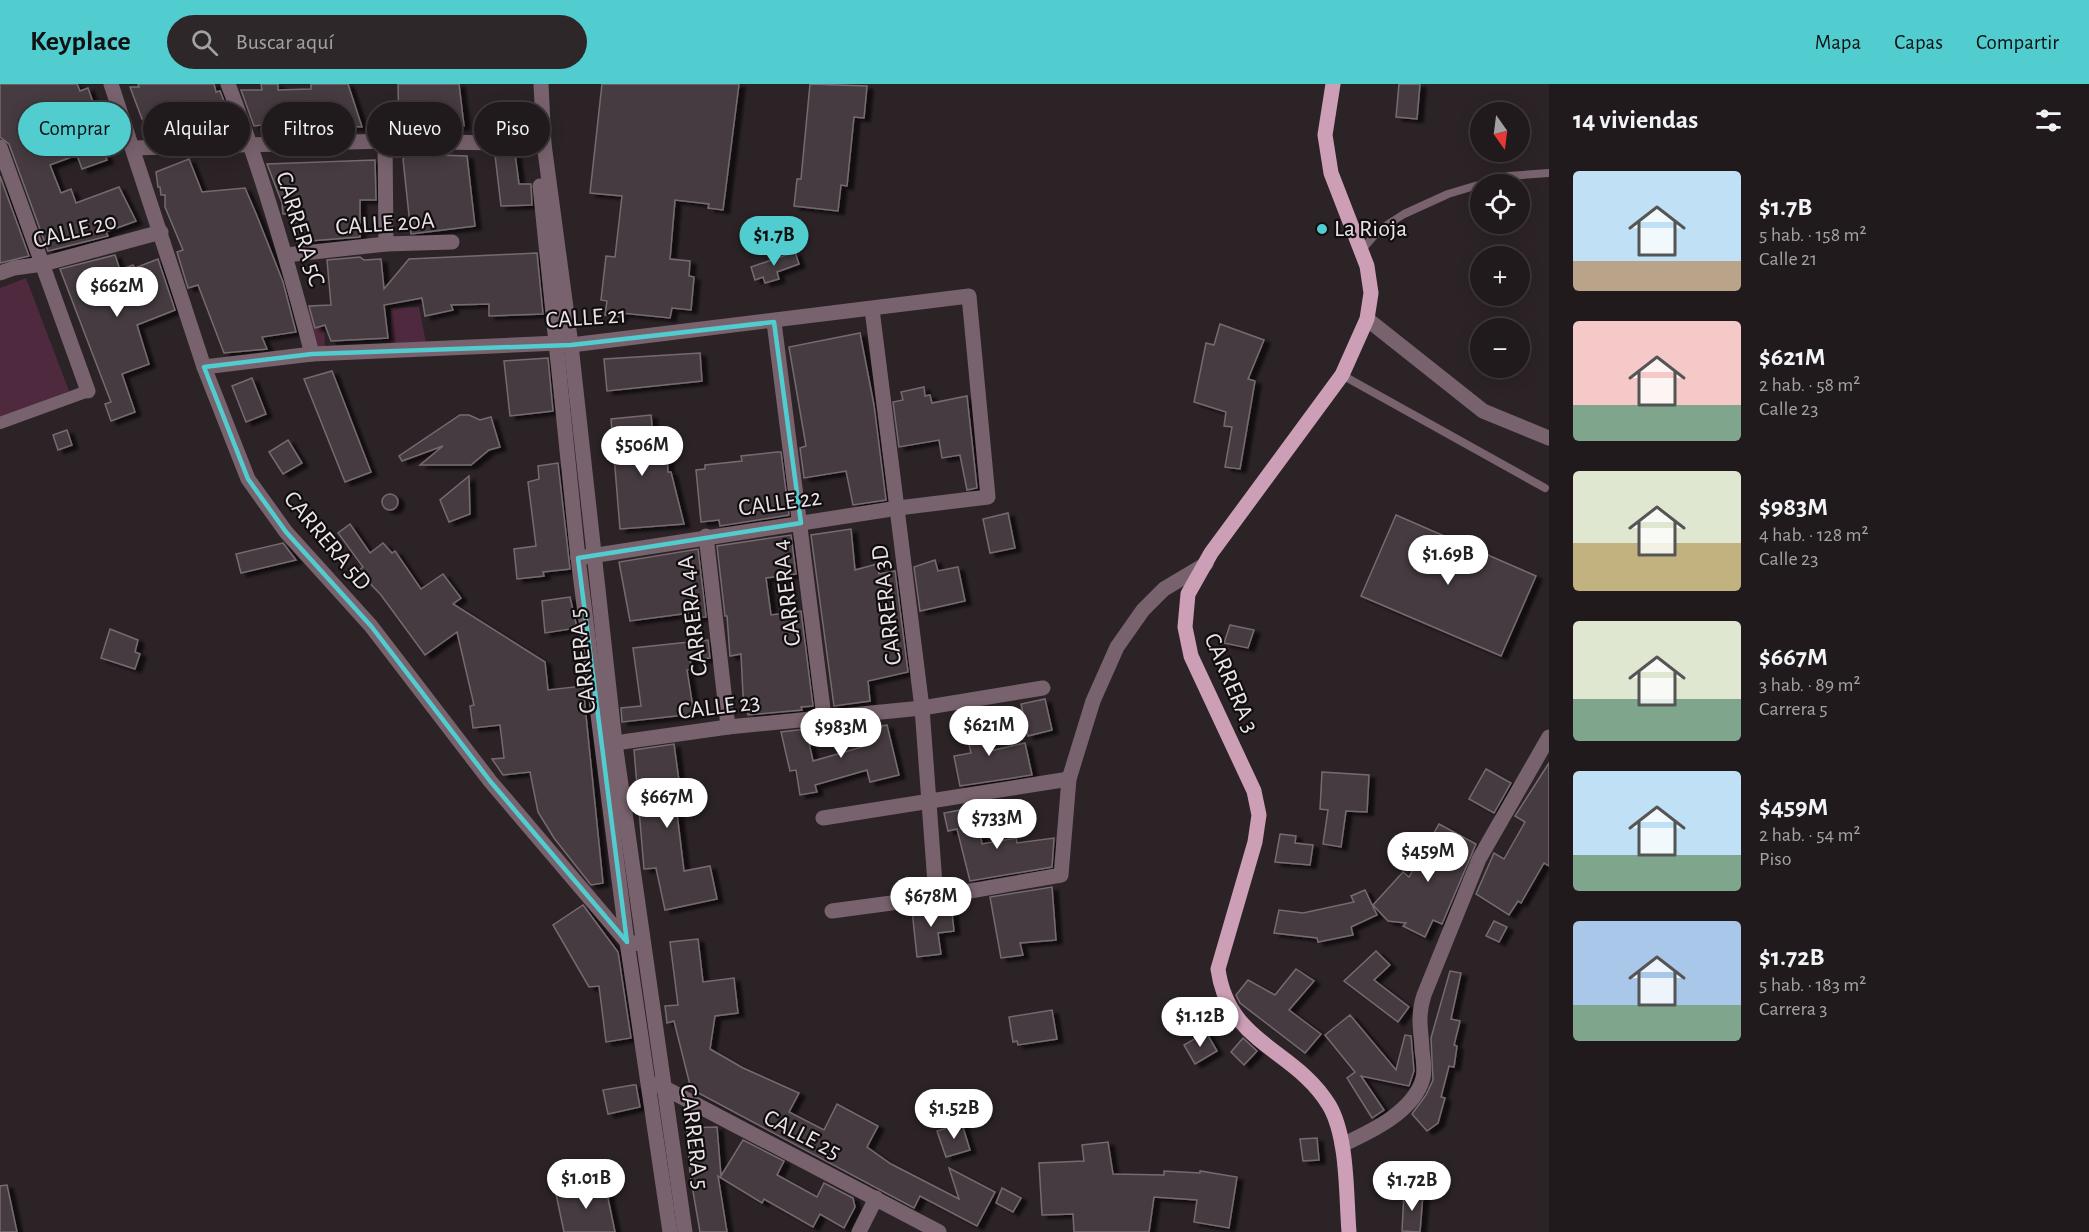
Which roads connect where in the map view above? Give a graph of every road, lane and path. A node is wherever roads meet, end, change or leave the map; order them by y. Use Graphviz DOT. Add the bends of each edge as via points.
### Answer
graph roads {
  1 [pos="111,84"];
  2 [pos="228,84"];
  3 [pos="531,84"];
  4 [pos="541,84"];
  5 [pos="1333,84"];
  6 [pos="534,102"];
  7 [pos="541,102"];
  8 [pos="367,142"];
  9 [pos="251,145"];
  10 [pos="0,147"];
  11 [pos="133,148"];
  12 [pos="385,156"];
  13 [pos="542,156"];
  14 [pos="1549,173"];
  15 [pos="161,232"];
  16 [pos="452,242"];
  17 [pos="386,244"];
  18 [pos="1361,252"];
  19 [pos="286,255"];
  20 [pos="43,264"];
  21 [pos="0,273"];
  22 [pos="872,309"];
  23 [pos="1367,319"];
  24 [pos="774,322"];
  25 [pos="565,344"];
  26 [pos="312,354"];
  27 [pos="204,367"];
  28 [pos="1342,375"];
  29 [pos="88,392"];
  30 [pos="0,423"];
  31 [pos="1549,438"];
  32 [pos="1545,488"];
  33 [pos="988,497"];
  34 [pos="898,508"];
  35 [pos="801,523"];
  36 [pos="706,536"];
  37 [pos="594,556"];
  38 [pos="578,558"];
  39 [pos="1206,564"];
  40 [pos="1043,688"];
  41 [pos="922,708"];
  42 [pos="824,717"];
  43 [pos="728,727"];
  44 [pos="1549,737"];
  45 [pos="615,744"];
  46 [pos="1069,779"];
  47 [pos="928,803"];
  48 [pos="823,818"];
  49 [pos="936,897"];
  50 [pos="832,911"];
  51 [pos="635,943"];
  52 [pos="645,1075"];
  53 [pos="667,1091"];
  54 [pos="1342,1145"];
  55 [pos="876,1198"];
  56 [pos="670,1232"];
  57 [pos="685,1232"];
  58 [pos="859,1232"];
  59 [pos="939,1232"];
  60 [pos="1349,1232"];
  1 -- 11 [label="street, CARRERA 5D"];
  2 -- 9 [label="street, CARRERA 5C"];
  3 -- 6 [label="street, CARRERA 5"];
  4 -- 7 [label="street, CARRERA 5"];
  5 -- 18 [label="main road, CARRERA 3" via="1325,135 1331,173"];
  8 -- 9 [label="street"];
  9 -- 11 [label="street"];
  9 -- 19 [label="street, CARRERA 5C"];
  10 -- 20 [label="street"];
  11 -- 15 [label="street, CARRERA 5D"];
  12 -- 17 [label="street"];
  13 -- 25 [label="street, CARRERA 5"];
  14 -- 18 [label="lane" via="1508,176 1448,194 1378,230"];
  15 -- 20 [label="street, CALLE 20"];
  15 -- 27 [label="street, CARRERA 5D"];
  16 -- 17 [label="street, CALLE 20A"];
  17 -- 19 [label="street, CALLE 20A"];
  18 -- 23 [label="main road, CARRERA 3" via="1371,293"];
  19 -- 26 [label="street, CARRERA 5C"];
  20 -- 21 [label="street, CALLE 20"];
  20 -- 29 [label="street"];
  22 -- 24 [label="street, CALLE 21"];
  22 -- 33 [label="street, CALLE 21" via="969,296"];
  22 -- 34 [label="street, CARRERA 3D"];
  23 -- 28 [label="main road, CARRERA 3"];
  23 -- 31 [label="street" via="1483,411"];
  24 -- 25 [label="street, CALLE 21"];
  24 -- 35 [label="street, CARRERA 4"];
  25 -- 26 [label="street, CALLE 21"];
  25 -- 37 [label="street, CARRERA 5"];
  25 -- 38 [label="street, CARRERA 5"];
  26 -- 27 [label="street, CALLE 21"];
  27 -- 51 [label="street, CARRERA 5D" via="248,479 286,532 370,626 490,781"];
  28 -- 32 [label="lane"];
  28 -- 39 [label="main road, CARRERA 3" via="1210,553"];
  29 -- 30 [label="street"];
  33 -- 34 [label="street, CALLE 22"];
  34 -- 35 [label="street, CALLE 22"];
  34 -- 41 [label="street, CARRERA 3D"];
  35 -- 36 [label="street, CALLE 22"];
  35 -- 42 [label="street, CARRERA 4"];
  36 -- 37 [label="street, CALLE 22"];
  36 -- 43 [label="street, CARRERA 4A"];
  37 -- 38 [label="street, CALLE 22"];
  37 -- 45 [label="street, CARRERA 5"];
  38 -- 51 [label="street, CARRERA 5"];
  39 -- 46 [label="street" via="1164,588 1117,647 1093,701"];
  39 -- 54 [label="main road, CARRERA 3" via="1188,594 1185,627 1189,646 1254,791 1259,815 1255,842 1218,969 1221,989 1246,1030 1302,1074 1329,1105"];
  40 -- 41 [label="street, CALLE 23"];
  41 -- 42 [label="street, CALLE 23"];
  41 -- 47 [label="street, CARRERA 3D"];
  42 -- 43 [label="street, CALLE 23"];
  43 -- 45 [label="street, CALLE 23"];
  44 -- 54 [label="street" via="1479,859 1424,995 1418,1013 1423,1060 1419,1086 1399,1113 1377,1129"];
  45 -- 51 [label="street, CARRERA 5"];
  46 -- 47 [label="street"];
  46 -- 49 [label="street" via="1061,875"];
  47 -- 48 [label="street"];
  47 -- 49 [label="street, CARRERA 3D"];
  49 -- 50 [label="street"];
  51 -- 52 [label="street, CARRERA 5"];
  51 -- 53 [label="street, CARRERA 5"];
  52 -- 53 [label="street, CALLE 25"];
  52 -- 56 [label="street, CARRERA 5"];
  53 -- 55 [label="street, CALLE 25"];
  53 -- 57 [label="street, CARRERA 5"];
  54 -- 60 [label="main road, CARRERA 3"];
  55 -- 58 [label="street"];
  55 -- 59 [label="street, CALLE 25"];
}
